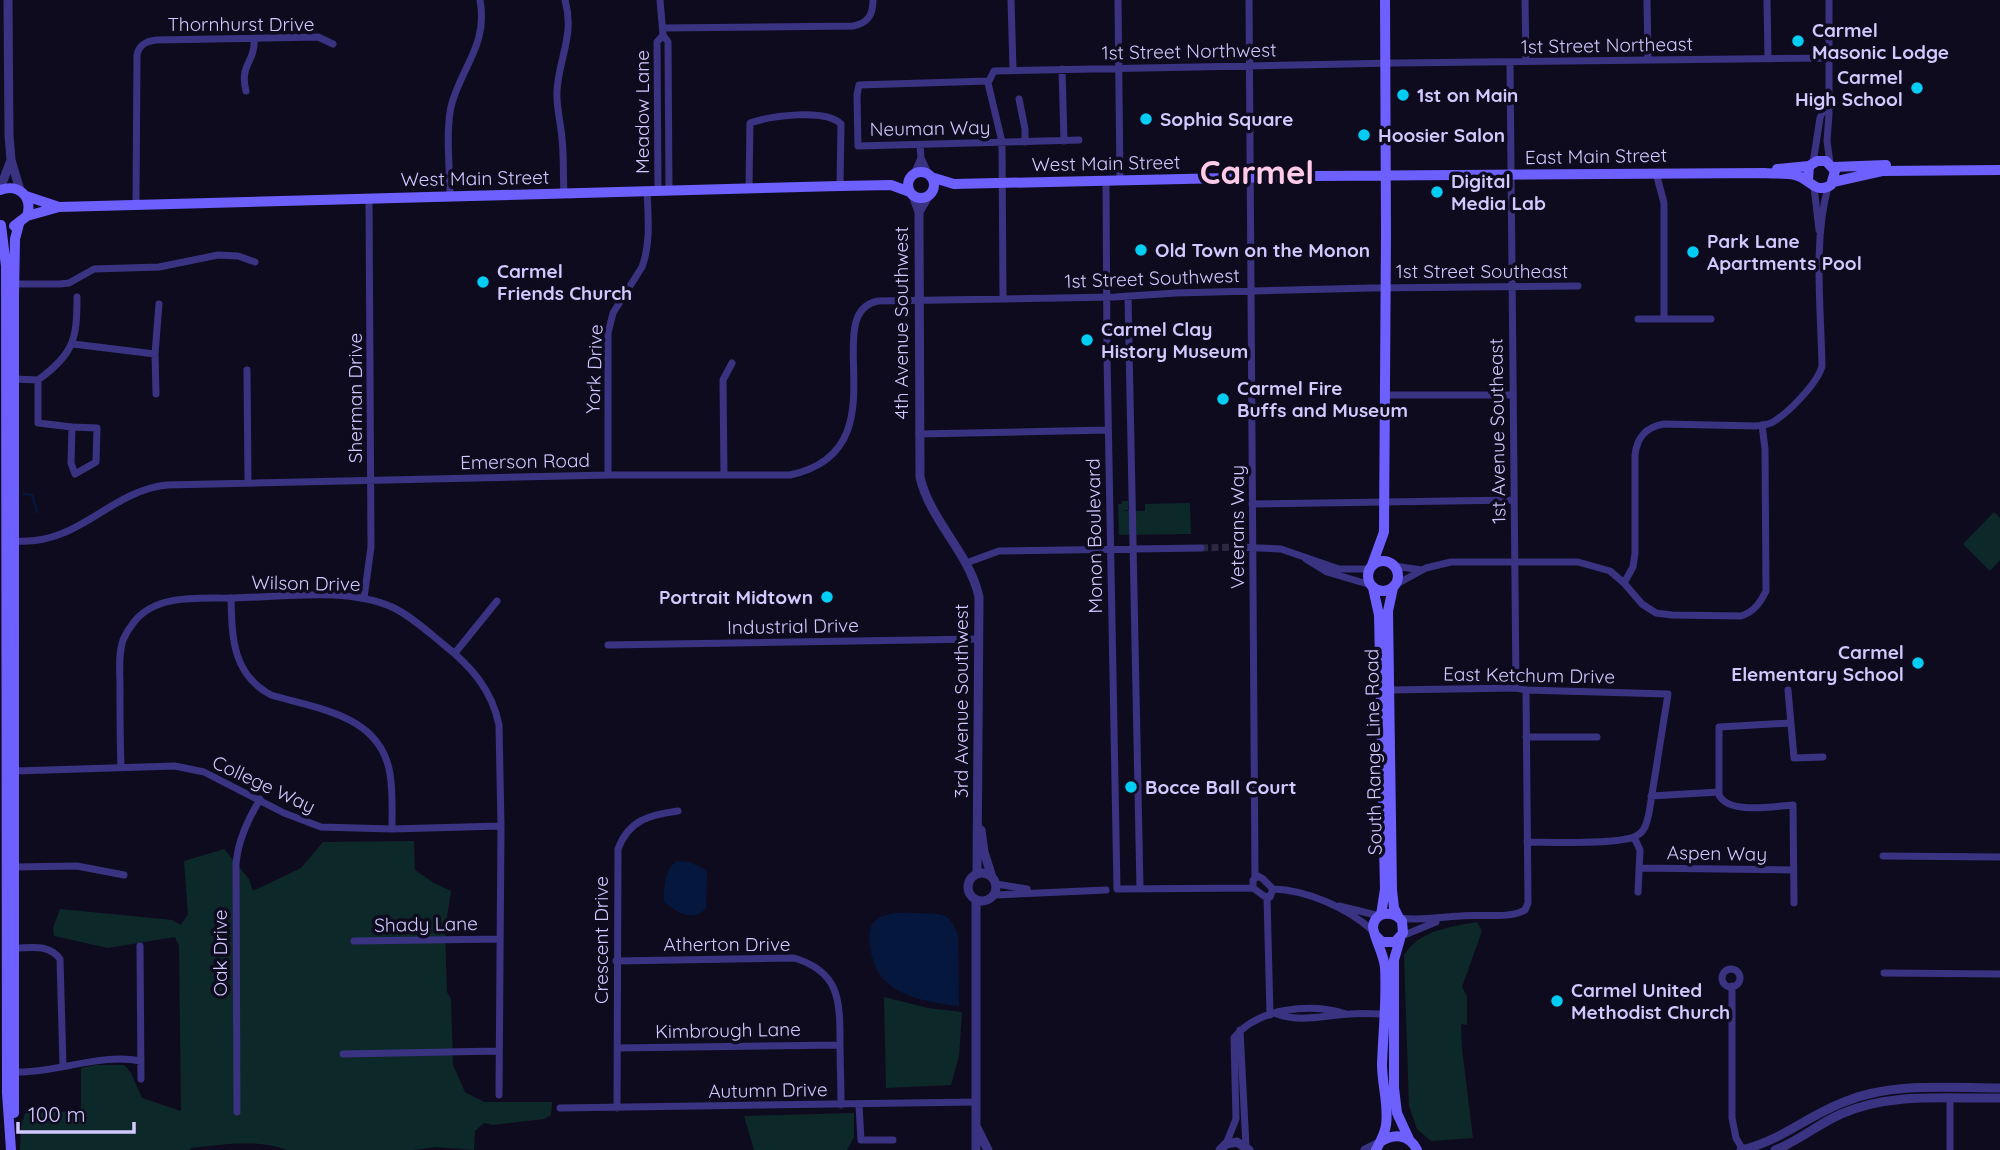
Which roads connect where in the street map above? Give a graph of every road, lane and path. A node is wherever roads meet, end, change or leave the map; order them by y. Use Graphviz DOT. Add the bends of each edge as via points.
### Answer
graph roads {
  1 [pos="8,0"];
  2 [pos="480,0"];
  3 [pos="565,0"];
  4 [pos="660,0"];
  5 [pos="873,0"];
  6 [pos="1011,0"];
  7 [pos="1118,0"];
  8 [pos="1249,0"];
  9 [pos="1385,0"];
  10 [pos="1525,0"];
  11 [pos="1647,0"];
  12 [pos="1767,0"];
  13 [pos="1829,0"];
  14 [pos="663,32"];
  15 [pos="254,38"];
  16 [pos="333,44"];
  17 [pos="1829,58"];
  18 [pos="1768,59"];
  19 [pos="1648,60"];
  20 [pos="1526,61"];
  21 [pos="1510,62"];
  22 [pos="1385,63"];
  23 [pos="1250,66"];
  24 [pos="1118,68"];
  25 [pos="1013,69"];
  26 [pos="1062,69"];
  27 [pos="988,81"];
  28 [pos="246,91"];
  29 [pos="1019,99"];
  30 [pos="1828,101"];
  31 [pos="1064,141"];
  32 [pos="1079,141"];
  33 [pos="1002,142"];
  34 [pos="1025,142"];
  35 [pos="920,145"];
  36 [pos="921,158"];
  37 [pos="11,160"];
  38 [pos="1811,164"];
  39 [pos="2000,164"];
  40 [pos="1832,165"];
  41 [pos="2000,170"];
  42 [pos="1656,173"];
  43 [pos="1765,173"];
  44 [pos="1511,174"];
  45 [pos="913,175"];
  46 [pos="930,176"];
  47 [pos="1387,176"];
  48 [pos="1251,178"];
  49 [pos="1106,181"];
  50 [pos="1120,181"];
  51 [pos="1004,183"];
  52 [pos="1811,183"];
  53 [pos="953,184"];
  54 [pos="891,185"];
  55 [pos="1830,185"];
  56 [pos="840,186"];
  57 [pos="749,188"];
  58 [pos="0,189"];
  59 [pos="658,191"];
  60 [pos="23,193"];
  61 [pos="912,193"];
  62 [pos="930,193"];
  63 [pos="564,194"];
  64 [pos="450,196"];
  65 [pos="369,198"];
  66 [pos="136,203"];
  67 [pos="59,207"];
  68 [pos="919,212"];
  69 [pos="23,220"];
  70 [pos="0,224"];
  71 [pos="1821,237"];
  72 [pos="255,262"];
  73 [pos="15,284"];
  74 [pos="1578,286"];
  75 [pos="1386,287"];
  76 [pos="1512,287"];
  77 [pos="1251,291"];
  78 [pos="1128,296"];
  79 [pos="77,297"];
  80 [pos="1108,297"];
  81 [pos="1003,299"];
  82 [pos="918,300"];
  83 [pos="159,304"];
  84 [pos="3,318"];
  85 [pos="1638,319"];
  86 [pos="1664,319"];
  87 [pos="1711,319"];
  88 [pos="73,344"];
  89 [pos="155,354"];
  90 [pos="732,363"];
  91 [pos="247,370"];
  92 [pos="15,379"];
  93 [pos="38,380"];
  94 [pos="156,394"];
  95 [pos="1384,395"];
  96 [pos="1512,395"];
  97 [pos="1762,425"];
  98 [pos="72,427"];
  99 [pos="1108,430"];
  100 [pos="919,434"];
  101 [pos="608,475"];
  102 [pos="724,475"];
  103 [pos="371,480"];
  104 [pos="248,483"];
  105 [pos="1514,500"];
  106 [pos="1384,502"];
  107 [pos="1252,504"];
  108 [pos="1384,532"];
  109 [pos="15,541"];
  110 [pos="1236,547"];
  111 [pos="1253,547"];
  112 [pos="1110,548"];
  113 [pos="1132,548"];
  114 [pos="1201,548"];
  115 [pos="1303,556"];
  116 [pos="1515,562"];
  117 [pos="966,563"];
  118 [pos="1393,565"];
  119 [pos="1371,567"];
  120 [pos="1423,570"];
  121 [pos="1625,583"];
  122 [pos="1372,586"];
  123 [pos="1394,586"];
  124 [pos="231,598"];
  125 [pos="364,598"];
  126 [pos="497,601"];
  127 [pos="979,639"];
  128 [pos="608,645"];
  129 [pos="455,653"];
  130 [pos="1516,688"];
  131 [pos="1390,690"];
  132 [pos="1526,690"];
  133 [pos="1788,690"];
  134 [pos="1791,723"];
  135 [pos="1526,737"];
  136 [pos="1597,737"];
  137 [pos="1822,757"];
  138 [pos="121,767"];
  139 [pos="15,771"];
  140 [pos="1719,792"];
  141 [pos="1651,796"];
  142 [pos="260,799"];
  143 [pos="678,811"];
  144 [pos="978,815"];
  145 [pos="501,826"];
  146 [pos="392,829"];
  147 [pos="1634,837"];
  148 [pos="1527,842"];
  149 [pos="1883,856"];
  150 [pos="2000,857"];
  151 [pos="15,867"];
  152 [pos="1640,868"];
  153 [pos="1793,870"];
  154 [pos="124,874"];
  155 [pos="976,874"];
  156 [pos="1255,877"];
  157 [pos="3,878"];
  158 [pos="994,880"];
  159 [pos="1253,888"];
  160 [pos="1140,889"];
  161 [pos="1273,889"];
  162 [pos="1106,890"];
  163 [pos="1038,891"];
  164 [pos="3,892"];
  165 [pos="1638,892"];
  166 [pos="995,895"];
  167 [pos="1267,897"];
  168 [pos="981,901"];
  169 [pos="1328,903"];
  170 [pos="1794,903"];
  171 [pos="1380,915"];
  172 [pos="1399,917"];
  173 [pos="1443,919"];
  174 [pos="1374,933"];
  175 [pos="1401,937"];
  176 [pos="500,939"];
  177 [pos="354,941"];
  178 [pos="141,946"];
  179 [pos="16,948"];
  180 [pos="616,961"];
  181 [pos="1884,973"];
  182 [pos="2000,974"];
  183 [pos="1732,986"];
  184 [pos="1273,1014"];
  185 [pos="1384,1014"];
  186 [pos="1240,1030"];
  187 [pos="840,1045"];
  188 [pos="617,1048"];
  189 [pos="499,1051"];
  190 [pos="343,1054"];
  191 [pos="141,1061"];
  192 [pos="64,1066"];
  193 [pos="16,1072"];
  194 [pos="141,1079"];
  195 [pos="2000,1088"];
  196 [pos="499,1096"];
  197 [pos="1950,1098"];
  198 [pos="2000,1098"];
  199 [pos="976,1102"];
  200 [pos="841,1105"];
  201 [pos="859,1105"];
  202 [pos="560,1108"];
  203 [pos="617,1108"];
  204 [pos="237,1112"];
  205 [pos="6,1126"];
  206 [pos="977,1128"];
  207 [pos="893,1140"];
  208 [pos="1413,1143"];
  209 [pos="1378,1145"];
  210 [pos="1222,1147"];
  211 [pos="1249,1149"];
  212 [pos="11,1150"];
  213 [pos="976,1150"];
  214 [pos="988,1150"];
  215 [pos="1208,1150"];
  216 [pos="1365,1150"];
  217 [pos="1426,1150"];
  218 [pos="1742,1150"];
  219 [pos="1775,1150"];
  220 [pos="1950,1150"];
  1 -- 37 [label="street"];
  2 -- 64 [label="street" via="481,37 451,105"];
  3 -- 63 [label="street" via="570,23 557,103"];
  4 -- 14 [label="street, Meadow Lane"];
  5 -- 14 [label="street" via="866,22 853,26"];
  6 -- 25 [label="street"];
  7 -- 24 [label="street"];
  8 -- 23 [label="street, Veterans Way"];
  9 -- 22 [label="main road"];
  10 -- 20 [label="street"];
  11 -- 19 [label="street"];
  12 -- 18 [label="street"];
  13 -- 17 [label="street"];
  14 -- 59 [label="street, Meadow Lane" via="668,41"];
  15 -- 16 [label="street, Thornhurst Drive" via="318,37"];
  15 -- 28 [label="street" via="255,49 243,74"];
  15 -- 66 [label="street, Thornhurst Drive" via="157,40 141,46 137,55"];
  17 -- 18 [label="street, 1st Street Northeast"];
  17 -- 30 [label="street"];
  18 -- 19 [label="street, 1st Street Northeast"];
  19 -- 20 [label="street, 1st Street Northeast"];
  20 -- 21 [label="street, 1st Street Northeast"];
  21 -- 22 [label="street, 1st Street Northeast"];
  21 -- 44 [label="street, 1st Avenue Southeast"];
  22 -- 23 [label="street, 1st Street Northwest"];
  22 -- 47 [label="main road"];
  23 -- 24 [label="street, 1st Street Northwest"];
  23 -- 48 [label="street, Veterans Way"];
  24 -- 26 [label="street, 1st Street Northwest"];
  24 -- 50 [label="street"];
  25 -- 26 [label="street, 1st Street Northwest"];
  25 -- 27 [label="street, 1st Street Northwest" via="994,71"];
  26 -- 31 [label="street"];
  27 -- 33 [label="street"];
  27 -- 35 [label="street, Neuman Way" via="859,85 858,146"];
  29 -- 34 [label="street"];
  30 -- 38 [label="street"];
  30 -- 40 [label="street" via="1826,141"];
  31 -- 32 [label="street, Neuman Way"];
  31 -- 34 [label="street, Neuman Way"];
  33 -- 34 [label="street, Neuman Way"];
  33 -- 35 [label="street, Neuman Way"];
  33 -- 51 [label="street"];
  35 -- 36 [label="street"];
  36 -- 45 [label="street"];
  36 -- 46 [label="street"];
  37 -- 58 [label="street"];
  37 -- 60 [label="street"];
  38 -- 40 [label="main road" via="1822,160"];
  38 -- 43 [label="main road, East Main Street"];
  38 -- 52 [label="main road"];
  39 -- 40 [label="main road"];
  40 -- 55 [label="main road" via="1835,178"];
  41 -- 55 [label="main road" via="1882,171"];
  42 -- 43 [label="main road, East Main Street"];
  42 -- 44 [label="main road, East Main Street"];
  42 -- 86 [label="street" via="1664,202"];
  43 -- 52 [label="main road, East Main Street" via="1795,175"];
  44 -- 47 [label="main road, East Main Street"];
  44 -- 76 [label="street, 1st Avenue Southeast"];
  45 -- 46 [label="main road" via="923,172"];
  45 -- 54 [label="main road, West Main Street"];
  45 -- 61 [label="main road" via="908,185"];
  46 -- 53 [label="main road, West Main Street"];
  46 -- 62 [label="main road" via="934,183"];
  47 -- 48 [label="main road, West Main Street"];
  47 -- 75 [label="main road"];
  48 -- 50 [label="main road, West Main Street"];
  48 -- 77 [label="street, Veterans Way"];
  49 -- 50 [label="main road, West Main Street"];
  49 -- 51 [label="main road, West Main Street"];
  49 -- 80 [label="street, Monon Boulevard"];
  51 -- 53 [label="main road, West Main Street"];
  51 -- 81 [label="street"];
  52 -- 55 [label="main road"];
  52 -- 71 [label="street"];
  53 -- 62 [label="main road, West Main Street"];
  54 -- 56 [label="main road, West Main Street"];
  54 -- 61 [label="main road, West Main Street"];
  55 -- 71 [label="street"];
  56 -- 57 [label="main road, West Main Street"];
  56 -- 57 [label="street" via="841,124 816,115 750,123"];
  57 -- 59 [label="main road, West Main Street"];
  58 -- 60 [label="main road, West Main Street" via="10,187"];
  59 -- 63 [label="main road, West Main Street"];
  59 -- 101 [label="street, York Drive" via="645,259 613,313 608,333"];
  60 -- 67 [label="main road, West Main Street"];
  60 -- 69 [label="main road" via="30,206"];
  61 -- 62 [label="main road" via="921,198"];
  61 -- 68 [label="street, 4th Avenue Southwest"];
  62 -- 68 [label="street, 4th Avenue Southwest"];
  63 -- 64 [label="main road, West Main Street"];
  64 -- 65 [label="main road, West Main Street"];
  65 -- 66 [label="main road, West Main Street"];
  65 -- 103 [label="street, Sherman Drive"];
  66 -- 67 [label="main road, West Main Street"];
  67 -- 69 [label="main road, West Main Street"];
  68 -- 82 [label="street, 4th Avenue Southwest"];
  69 -- 70 [label="main road, West Main Street" via="13,226"];
  69 -- 73 [label="main road" via="15,239"];
  70 -- 84 [label="main road" via="6,261"];
  71 -- 97 [label="street" via="1822,366 1816,381 1801,396 1774,421"];
  72 -- 73 [label="street" via="218,255 159,267 94,269 65,284"];
  73 -- 92 [label="main road"];
  74 -- 76 [label="street, 1st Street Southeast"];
  75 -- 76 [label="street, 1st Street Southeast"];
  75 -- 77 [label="street, 1st Street Southwest"];
  75 -- 95 [label="main road"];
  76 -- 96 [label="street, 1st Avenue Southeast"];
  77 -- 78 [label="street, 1st Street Southwest"];
  77 -- 107 [label="street, Veterans Way"];
  78 -- 80 [label="street, 1st Street Southwest"];
  78 -- 113 [label="street, Monon Boulevard"];
  79 -- 88 [label="street"];
  80 -- 81 [label="street, 1st Street Southwest"];
  80 -- 99 [label="street, Monon Boulevard"];
  81 -- 82 [label="street, 1st Street Southwest"];
  82 -- 100 [label="street, 4th Avenue Southwest"];
  82 -- 102 [label="street, Emerson Road" via="872,303 856,317 854,414 832,455 807,471 790,475"];
  83 -- 89 [label="street"];
  84 -- 157 [label="main road"];
  85 -- 86 [label="street"];
  86 -- 87 [label="street"];
  88 -- 89 [label="street"];
  88 -- 93 [label="street"];
  89 -- 94 [label="street"];
  90 -- 102 [label="street" via="723,380"];
  91 -- 104 [label="street"];
  92 -- 93 [label="street"];
  92 -- 109 [label="main road"];
  93 -- 98 [label="street" via="38,422"];
  95 -- 96 [label="street"];
  95 -- 106 [label="main road"];
  96 -- 105 [label="street, 1st Avenue Southeast"];
  97 -- 121 [label="street" via="1664,424 1644,433 1635,455 1635,553"];
  97 -- 121 [label="street" via="1766,591 1758,605 1741,617 1662,614 1648,609"];
  98 -- 98 [label="street" via="71,463 75,474 96,462 97,428"];
  99 -- 100 [label="street"];
  99 -- 112 [label="street, Monon Boulevard"];
  100 -- 117 [label="street, 3rd Avenue Southwest" via="922,485"];
  101 -- 102 [label="street, Emerson Road"];
  101 -- 103 [label="street, Emerson Road"];
  103 -- 104 [label="street, Emerson Road"];
  103 -- 125 [label="street, Sherman Drive" via="371,556"];
  104 -- 109 [label="street, Emerson Road" via="154,486 56,537"];
  105 -- 106 [label="street"];
  105 -- 116 [label="street, 1st Avenue Southeast"];
  106 -- 107 [label="street"];
  106 -- 108 [label="main road"];
  107 -- 111 [label="street, Veterans Way"];
  108 -- 118 [label="main road"];
  108 -- 119 [label="main road"];
  109 -- 139 [label="main road"];
  110 -- 111 [label="street"];
  111 -- 115 [label="street"];
  111 -- 156 [label="street, Veterans Way"];
  112 -- 113 [label="street"];
  112 -- 117 [label="street" via="999,551"];
  112 -- 160 [label="street, Monon Boulevard" via="1117,890"];
  113 -- 114 [label="street"];
  113 -- 160 [label="street, Monon Boulevard"];
  115 -- 119 [label="street" via="1339,569"];
  115 -- 122 [label="street" via="1327,572"];
  116 -- 120 [label="street" via="1456,561"];
  116 -- 121 [label="street" via="1589,564"];
  116 -- 130 [label="street, 1st Avenue Southeast"];
  117 -- 127 [label="street, 3rd Avenue Southwest" via="979,597"];
  118 -- 119 [label="main road" via="1381,561"];
  118 -- 120 [label="street"];
  118 -- 123 [label="main road" via="1398,574"];
  119 -- 122 [label="main road" via="1368,578"];
  120 -- 123 [label="street"];
  122 -- 123 [label="main road" via="1381,591"];
  122 -- 171 [label="main road, South Range Line Road" via="1381,661 1385,880"];
  123 -- 131 [label="main road, South Range Line Road" via="1388,611"];
  124 -- 125 [label="street, Wilson Drive"];
  124 -- 138 [label="street, Wilson Drive" via="159,604 142,613 127,631 120,664"];
  124 -- 146 [label="street" via="235,653 255,684 271,695 352,719 379,744 390,773"];
  125 -- 129 [label="street, Wilson Drive" via="407,616"];
  126 -- 129 [label="street"];
  127 -- 128 [label="street, Industrial Drive"];
  127 -- 144 [label="street, 3rd Avenue Southwest"];
  129 -- 145 [label="street, Wilson Drive" via="483,684 497,717"];
  130 -- 131 [label="street, East Ketchum Drive"];
  130 -- 132 [label="street, East Ketchum Drive"];
  131 -- 172 [label="main road, South Range Line Road" via="1392,890"];
  132 -- 135 [label="street"];
  132 -- 141 [label="street, East Ketchum Drive" via="1668,694"];
  133 -- 134 [label="street"];
  134 -- 137 [label="street" via="1794,758"];
  134 -- 140 [label="street" via="1719,727"];
  135 -- 136 [label="street"];
  135 -- 148 [label="street"];
  138 -- 139 [label="street, College Way"];
  138 -- 142 [label="street, College Way" via="191,768"];
  139 -- 151 [label="main road"];
  140 -- 141 [label="street"];
  140 -- 153 [label="street" via="1729,805 1793,805"];
  141 -- 147 [label="street" via="1648,819"];
  142 -- 146 [label="street, College Way" via="321,827"];
  142 -- 204 [label="street, Oak Drive" via="243,832 236,864"];
  143 -- 180 [label="street, Crescent Drive" via="639,820 620,842"];
  144 -- 155 [label="street, 3rd Avenue Southwest"];
  144 -- 158 [label="street, 3rd Avenue Southwest"];
  145 -- 146 [label="street, College Way"];
  145 -- 176 [label="street, Wilson Drive"];
  147 -- 148 [label="street"];
  147 -- 152 [label="street"];
  148 -- 173 [label="street" via="1525,910 1514,915"];
  149 -- 150 [label="street"];
  151 -- 154 [label="street" via="77,866"];
  151 -- 179 [label="main road"];
  152 -- 153 [label="street, Aspen Way"];
  152 -- 165 [label="street"];
  153 -- 170 [label="street"];
  155 -- 158 [label="street" via="985,873"];
  155 -- 168 [label="street" via="968,888"];
  156 -- 159 [label="street, Veterans Way"];
  156 -- 161 [label="street"];
  157 -- 164 [label="main road"];
  158 -- 163 [label="street"];
  158 -- 166 [label="street"];
  159 -- 160 [label="street"];
  159 -- 167 [label="street"];
  161 -- 167 [label="street"];
  161 -- 169 [label="street"];
  162 -- 163 [label="street"];
  163 -- 166 [label="street"];
  164 -- 205 [label="main road"];
  166 -- 168 [label="street"];
  167 -- 184 [label="street"];
  168 -- 199 [label="street" via="975,927"];
  169 -- 171 [label="street"];
  169 -- 174 [label="street"];
  171 -- 172 [label="main road"];
  171 -- 174 [label="main road"];
  172 -- 173 [label="street"];
  172 -- 175 [label="main road" via="1404,927"];
  173 -- 175 [label="street"];
  174 -- 175 [label="main road" via="1385,943"];
  174 -- 185 [label="main road" via="1384,964"];
  175 -- 208 [label="main road" via="1394,956 1394,1088 1399,1119"];
  176 -- 177 [label="street, Shady Lane"];
  176 -- 189 [label="street, Wilson Drive"];
  178 -- 191 [label="street"];
  179 -- 192 [label="street" via="47,948 60,959"];
  179 -- 193 [label="main road"];
  180 -- 187 [label="street, Atherton Drive" via="794,958 808,962 828,978 838,998"];
  180 -- 188 [label="street, Crescent Drive"];
  181 -- 182 [label="street"];
  183 -- 218 [label="street" via="1732,1118"];
  184 -- 185 [label="street"];
  184 -- 186 [label="street"];
  185 -- 209 [label="main road" via="1387,1118"];
  186 -- 210 [label="street" via="1234,1038 1236,1119"];
  186 -- 211 [label="street"];
  187 -- 188 [label="street, Kimbrough Lane"];
  187 -- 200 [label="street, Atherton Drive"];
  188 -- 203 [label="street, Crescent Drive"];
  189 -- 190 [label="street"];
  189 -- 196 [label="street, Wilson Drive"];
  191 -- 192 [label="street" via="108,1058"];
  191 -- 194 [label="street"];
  192 -- 193 [label="street"];
  193 -- 205 [label="main road" via="14,1114"];
  195 -- 218 [label="street" via="1907,1088 1869,1093 1834,1105 1782,1136"];
  197 -- 198 [label="street"];
  197 -- 219 [label="street" via="1868,1104 1831,1118"];
  197 -- 220 [label="street"];
  199 -- 201 [label="street, Autumn Drive"];
  199 -- 206 [label="street"];
  200 -- 201 [label="street, Autumn Drive"];
  200 -- 203 [label="street, Autumn Drive"];
  201 -- 207 [label="street" via="861,1140"];
  202 -- 203 [label="street, Autumn Drive"];
  205 -- 212 [label="main road"];
  206 -- 213 [label="street"];
  206 -- 214 [label="street"];
  208 -- 209 [label="main road" via="1395,1136"];
  208 -- 217 [label="street"];
  209 -- 216 [label="street"];
  210 -- 211 [label="street" via="1237,1142"];
  210 -- 215 [label="street"];
}
